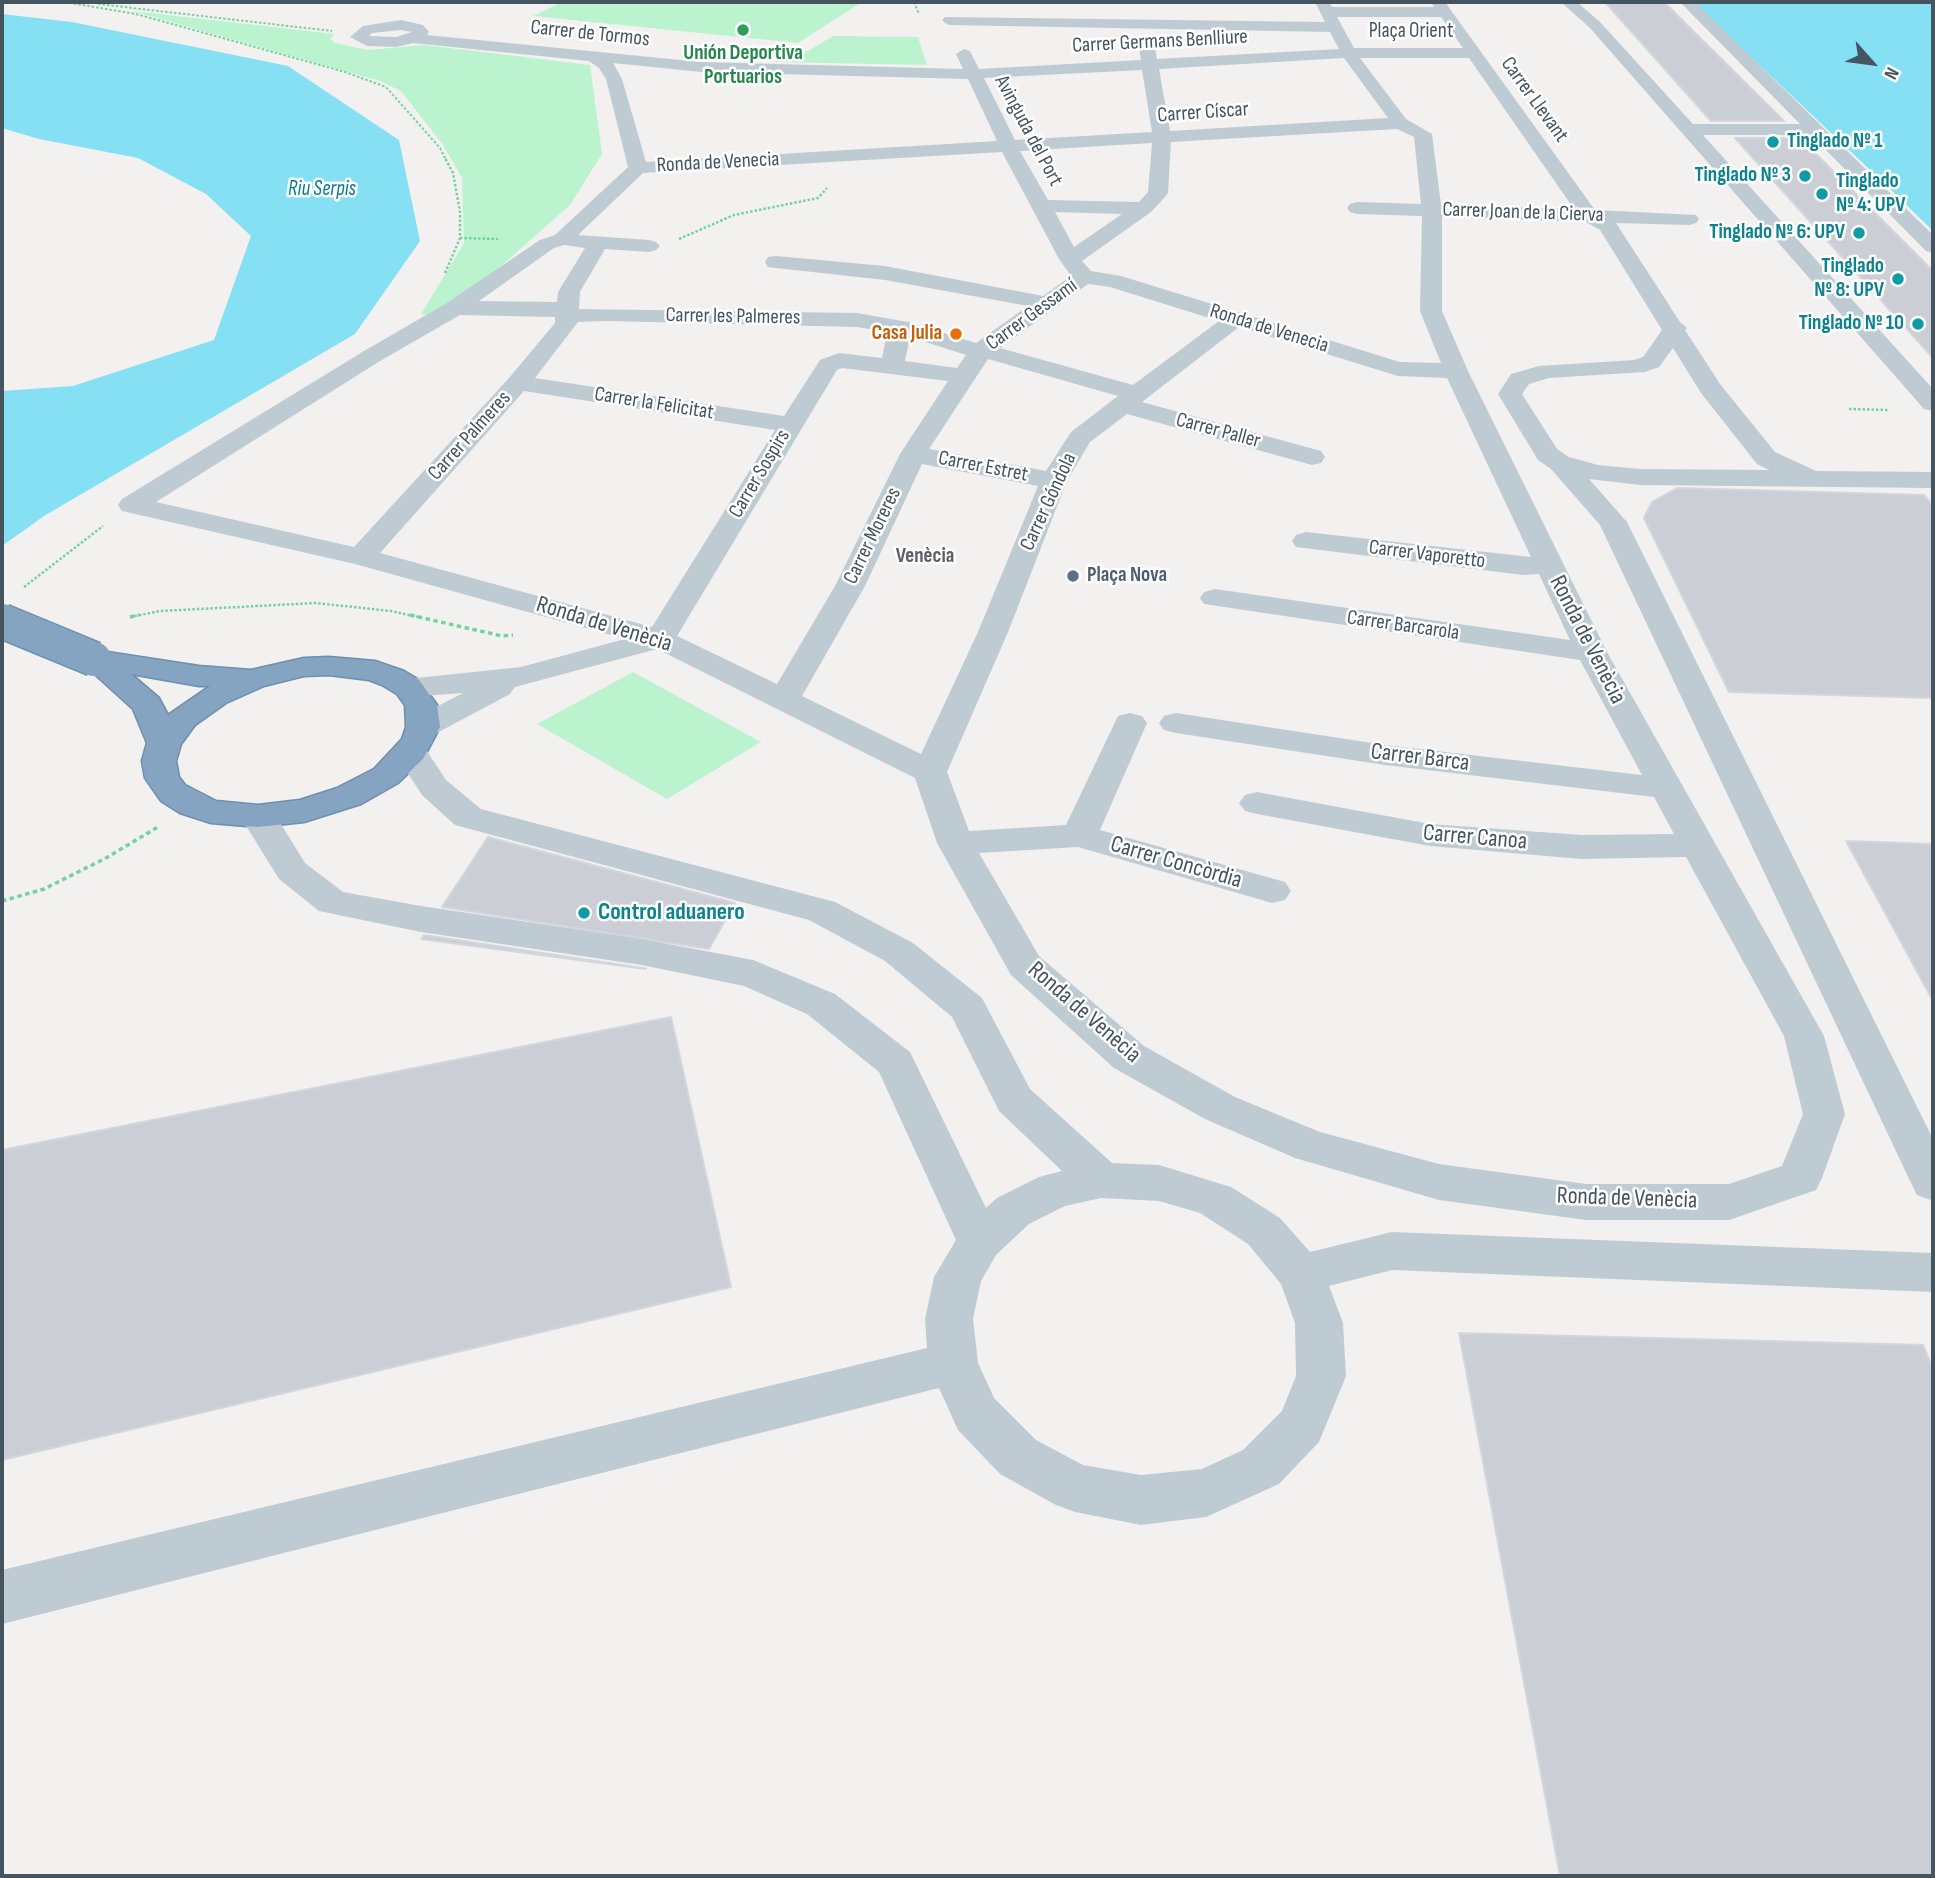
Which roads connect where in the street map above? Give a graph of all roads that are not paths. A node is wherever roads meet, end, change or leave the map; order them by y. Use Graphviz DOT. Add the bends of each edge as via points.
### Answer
graph roads {
  1 [pos="941,2"];
  2 [pos="1142,2"];
  3 [pos="1568,2"];
  4 [pos="1687,2"];
  5 [pos="1441,7"];
  6 [pos="1327,14"];
  7 [pos="950,20"];
  8 [pos="1145,24"];
  9 [pos="413,38"];
  10 [pos="1473,53"];
  11 [pos="1350,55"];
  12 [pos="595,58"];
  13 [pos="671,64"];
  14 [pos="1148,65"];
  15 [pos="973,74"];
  16 [pos="614,79"];
  17 [pos="1399,123"];
  18 [pos="1685,129"];
  19 [pos="1817,130"];
  20 [pos="1162,138"];
  21 [pos="1009,147"];
  22 [pos="638,168"];
  23 [pos="1042,206"];
  24 [pos="1144,208"];
  25 [pos="1357,208"];
  26 [pos="1432,210"];
  27 [pos="1588,214"];
  28 [pos="1689,219"];
  29 [pos="562,239"];
  30 [pos="597,244"];
  31 [pos="649,246"];
  32 [pos="1933,247"];
  33 [pos="776,262"];
  34 [pos="1077,268"];
  35 [pos="1047,303"];
  36 [pos="456,308"];
  37 [pos="566,312"];
  38 [pos="1236,319"];
  39 [pos="900,327"];
  40 [pos="1675,328"];
  41 [pos="981,351"];
  42 [pos="892,367"];
  43 [pos="1636,368"];
  44 [pos="1455,371"];
  45 [pos="964,376"];
  46 [pos="518,383"];
  47 [pos="1710,387"];
  48 [pos="1130,399"];
  49 [pos="1933,404"];
  50 [pos="790,425"];
  51 [pos="1761,451"];
  52 [pos="913,454"];
  53 [pos="1312,457"];
  54 [pos="1560,463"];
  55 [pos="1688,478"];
  56 [pos="1834,478"];
  57 [pos="1933,480"];
  58 [pos="1054,481"];
  59 [pos="1613,522"];
  60 [pos="1306,541"];
  61 [pos="361,557"];
  62 [pos="1548,565"];
  63 [pos="1215,598"];
  64 [pos="2,621"];
  65 [pos="660,639"];
  66 [pos="1591,652"];
  67 [pos="94,659"];
  68 [pos="523,676"];
  69 [pos="253,679"];
  70 [pos="408,687"];
  71 [pos="785,698"];
  72 [pos="1130,723"];
  73 [pos="1176,723"];
  74 [pos="417,739"];
  75 [pos="164,743"];
  76 [pos="930,772"];
  77 [pos="1666,788"];
  78 [pos="1257,803"];
  79 [pos="258,816"];
  80 [pos="1079,836"];
  81 [pos="955,843"];
  82 [pos="1696,845"];
  83 [pos="1272,891"];
  84 [pos="1101,1180"];
  85 [pos="1933,1183"];
  86 [pos="980,1242"];
  87 [pos="1933,1273"];
  88 [pos="1301,1274"];
  89 [pos="953,1363"];
  90 [pos="2,1597"];
  1 -- 7 [label="street, Avinguda del Port"];
  2 -- 8 [label="street"];
  3 -- 18 [label="street" via="1595,25"];
  4 -- 19 [label="street"];
  5 -- 6 [label="street"];
  5 -- 10 [label="street, Carrer Llevant"];
  6 -- 8 [label="street"];
  6 -- 11 [label="street"];
  7 -- 8 [label="street"];
  7 -- 15 [label="street, Avinguda del Port"];
  8 -- 14 [label="street"];
  9 -- 9 [label="street, Carrer de Tormos" via="420,30 384,20 359,34 361,39 375,42"];
  9 -- 12 [label="street, Carrer de Tormos"];
  10 -- 11 [label="street, Plaça Orient"];
  10 -- 27 [label="street, Carrer Llevant"];
  11 -- 14 [label="street, Carrer Germans Benlliure"];
  11 -- 17 [label="street"];
  12 -- 13 [label="street, Carrer de Tormos"];
  12 -- 16 [label="street"];
  13 -- 15 [label="street, Carrer de Tormos"];
  13 -- 16 [label="street"];
  14 -- 15 [label="street, Carrer Germans Benlliure"];
  14 -- 20 [label="street"];
  15 -- 21 [label="street, Avinguda del Port"];
  16 -- 22 [label="street"];
  17 -- 20 [label="street, Carrer Císcar"];
  17 -- 26 [label="street, Ronda de Venècia" via="1423,134"];
  18 -- 19 [label="street"];
  18 -- 49 [label="street"];
  19 -- 32 [label="street"];
  20 -- 21 [label="street, Carrer Císcar"];
  20 -- 24 [label="street" via="1158,193"];
  21 -- 22 [label="street, Ronda de Venecia"];
  21 -- 23 [label="street, Avinguda del Port"];
  22 -- 29 [label="street"];
  23 -- 24 [label="street"];
  23 -- 34 [label="street, Avinguda del Port"];
  24 -- 34 [label="street, Carrer Gessamí"];
  25 -- 26 [label="street, Carrer Joan de la Cierva"];
  26 -- 27 [label="street, Carrer Joan de la Cierva"];
  26 -- 44 [label="street, Ronda de Venècia" via="1432,311"];
  27 -- 28 [label="street, Carrer Joan de la Cierva"];
  27 -- 40 [label="street, Carrer Llevant" via="1608,226"];
  29 -- 30 [label="street"];
  29 -- 36 [label="street" via="547,244"];
  30 -- 31 [label="street"];
  30 -- 37 [label="street, Carrer Palmeres" via="569,292"];
  33 -- 35 [label="street" via="886,273"];
  34 -- 35 [label="street, Carrer Gessamí"];
  34 -- 38 [label="street, Ronda de Venecia"];
  35 -- 41 [label="street, Carrer Gessamí"];
  36 -- 37 [label="street, Carrer les Palmeres"];
  36 -- 61 [label="street, Ronda de Venècia" via="132,505"];
  37 -- 39 [label="street, Carrer les Palmeres" via="857,320"];
  37 -- 46 [label="street, Carrer Palmeres" via="566,324"];
  38 -- 44 [label="street, Ronda de Venecia" via="1398,369"];
  38 -- 48 [label="street, Carrer Góndola"];
  39 -- 41 [label="street, Carrer les Palmeres"];
  39 -- 42 [label="street"];
  40 -- 43 [label="street" via="1651,362"];
  40 -- 47 [label="street, Carrer Llevant"];
  41 -- 45 [label="street, Carrer Moreres"];
  41 -- 48 [label="street, Carrer Paller"];
  42 -- 45 [label="street, Carrer Sospirs"];
  42 -- 50 [label="street, Carrer Sospirs" via="839,360 828,365"];
  43 -- 47 [label="street"];
  43 -- 54 [label="street" via="1548,371 1520,379 1510,394 1541,445"];
  44 -- 62 [label="street, Ronda de Venècia"];
  45 -- 52 [label="street, Carrer Moreres"];
  46 -- 50 [label="street, Carrer la Felicitat"];
  46 -- 61 [label="street, Carrer Palmeres"];
  47 -- 51 [label="street, Carrer Llevant"];
  48 -- 53 [label="street, Carrer Paller"];
  48 -- 58 [label="street, Carrer Góndola" via="1080,437"];
  50 -- 65 [label="street, Carrer Sospirs"];
  51 -- 55 [label="street" via="1746,467"];
  51 -- 56 [label="street, Carrer Llevant" via="1795,473"];
  52 -- 58 [label="street, Carrer Estret"];
  52 -- 71 [label="street, Carrer Moreres" via="850,586"];
  54 -- 55 [label="street" via="1597,473"];
  54 -- 59 [label="street"];
  55 -- 56 [label="street"];
  55 -- 59 [label="street" via="1625,508"];
  56 -- 57 [label="street"];
  58 -- 76 [label="street, Carrer Góndola"];
  59 -- 85 [label="street"];
  60 -- 62 [label="street, Carrer Vaporetto" via="1522,566"];
  61 -- 65 [label="street, Ronda de Venècia"];
  62 -- 66 [label="street, Ronda de Venècia"];
  63 -- 66 [label="street, Carrer Barcarola"];
  64 -- 67 [label="highway, bridge"];
  65 -- 68 [label="street"];
  65 -- 71 [label="street, Ronda de Venècia"];
  66 -- 77 [label="street, Ronda de Venècia"];
  67 -- 69 [label="highway" via="199,676"];
  67 -- 75 [label="highway" via="147,705"];
  68 -- 70 [label="street"];
  68 -- 74 [label="street" via="474,699"];
  69 -- 70 [label="highway" via="304,667 341,667 375,671"];
  69 -- 75 [label="highway" via="215,696 183,718"];
  70 -- 74 [label="highway" via="421,705"];
  71 -- 76 [label="street, Ronda de Venècia"];
  72 -- 80 [label="street"];
  73 -- 77 [label="street, Carrer Barca" via="1385,755"];
  74 -- 79 [label="highway" via="386,776 349,796 304,811"];
  74 -- 84 [label="street" via="433,787 468,817 822,911 899,952 968,1008 1014,1100"];
  75 -- 79 [label="highway" via="159,761 162,778 173,793 211,812"];
  76 -- 81 [label="street, Ronda de Venècia"];
  77 -- 82 [label="street, Ronda de Venècia"];
  78 -- 82 [label="street, Carrer Canoa" via="1430,835 1581,847"];
  79 -- 86 [label="street" via="292,871 332,902 642,951 752,974 821,1004 895,1063"];
  80 -- 81 [label="street, Carrer Concòrdia"];
  80 -- 83 [label="street, Carrer Concòrdia"];
  81 -- 82 [label="street, Ronda de Venècia" via="1026,965 1129,1057 1220,1108 1310,1146 1439,1182 1586,1202 1729,1202 1800,1178 1824,1114 1804,1036"];
  84 -- 86 [label="street" via="1055,1190 1013,1211"];
  84 -- 88 [label="street" via="1159,1183 1215,1200 1264,1231"];
  86 -- 89 [label="street" via="958,1277 948,1319"];
  87 -- 88 [label="street" via="1392,1251"];
  88 -- 89 [label="street" via="1320,1323 1321,1376 1301,1426 1261,1467 1206,1493 1140,1500 1075,1488 1010,1449 976,1414"];
  89 -- 90 [label="street"];
}
